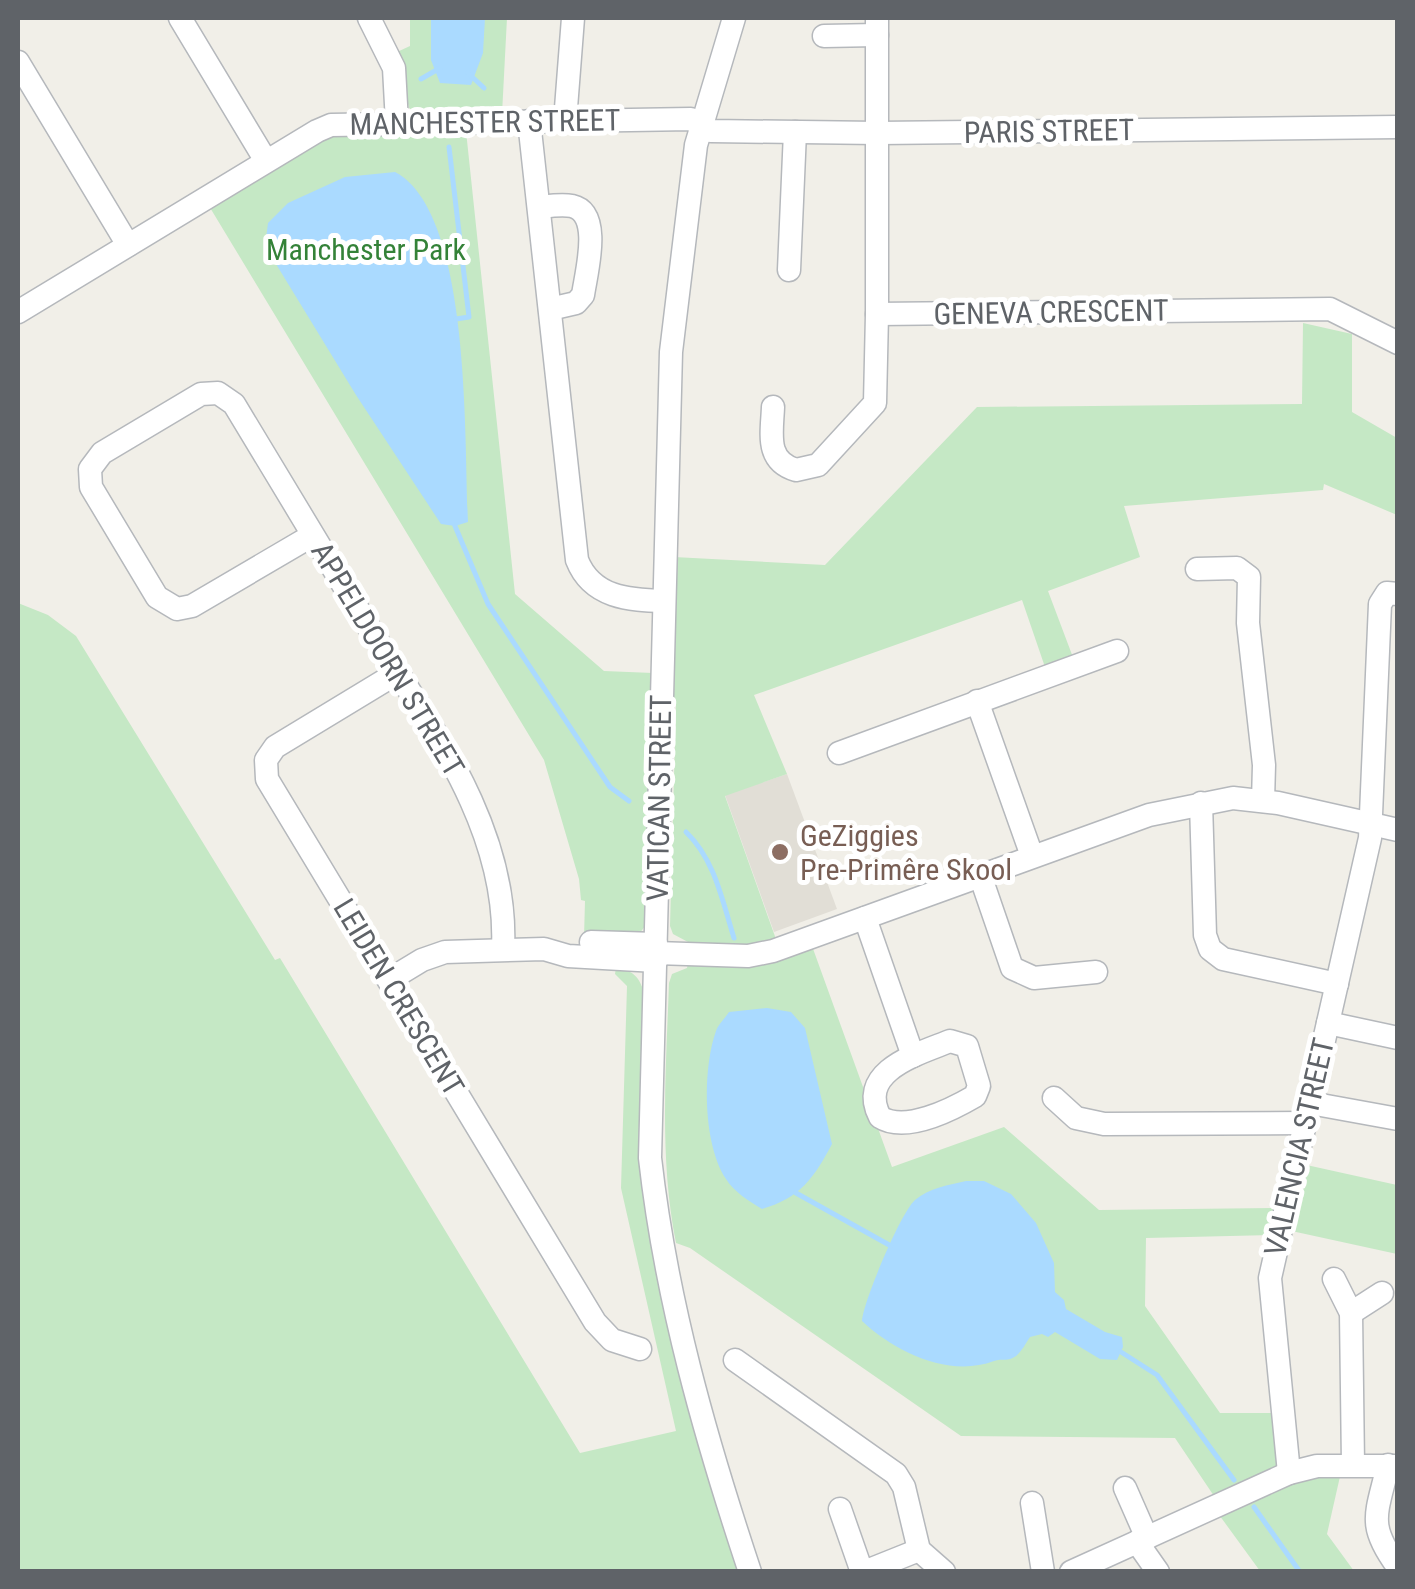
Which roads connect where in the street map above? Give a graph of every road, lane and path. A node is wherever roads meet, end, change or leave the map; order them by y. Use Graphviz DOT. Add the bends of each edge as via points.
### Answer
graph roads {
  1 [pos="180,18"];
  2 [pos="369,18"];
  3 [pos="572,18"];
  4 [pos="734,18"];
  5 [pos="877,26"];
  6 [pos="824,36"];
  7 [pos="18,62"];
  8 [pos="530,121"];
  9 [pos="565,121"];
  10 [pos="397,123"];
  11 [pos="702,126"];
  12 [pos="1398,128"];
  13 [pos="795,132"];
  14 [pos="878,134"];
  15 [pos="266,161"];
  16 [pos="539,206"];
  17 [pos="128,245"];
  18 [pos="789,270"];
  19 [pos="550,309"];
  20 [pos="18,312"];
  21 [pos="877,314"];
  22 [pos="1398,344"];
  23 [pos="773,407"];
  24 [pos="313,535"];
  25 [pos="1197,569"];
  26 [pos="1398,594"];
  27 [pos="664,601"];
  28 [pos="1117,651"];
  29 [pos="397,673"];
  30 [pos="977,701"];
  31 [pos="1386,750"];
  32 [pos="839,753"];
  33 [pos="1263,801"];
  34 [pos="1201,803"];
  35 [pos="1372,824"];
  36 [pos="1398,830"];
  37 [pos="1032,856"];
  38 [pos="980,875"];
  39 [pos="865,918"];
  40 [pos="503,948"];
  41 [pos="656,953"];
  42 [pos="1096,972"];
  43 [pos="388,980"];
  44 [pos="1336,984"];
  45 [pos="1328,1023"];
  46 [pos="1398,1038"];
  47 [pos="912,1056"];
  48 [pos="1054,1098"];
  49 [pos="1307,1112"];
  50 [pos="1398,1119"];
  51 [pos="1334,1280"];
  52 [pos="1382,1293"];
  53 [pos="1351,1313"];
  54 [pos="640,1348"];
  55 [pos="735,1360"];
  56 [pos="1353,1465"];
  57 [pos="1393,1466"];
  58 [pos="1289,1473"];
  59 [pos="1126,1488"];
  60 [pos="1032,1503"];
  61 [pos="840,1509"];
  62 [pos="1142,1540"];
  63 [pos="918,1550"];
  64 [pos="1398,1568"];
  65 [pos="750,1572"];
  66 [pos="863,1572"];
  67 [pos="944,1572"];
  68 [pos="1043,1572"];
  69 [pos="1072,1572"];
  70 [pos="1158,1572"];
  1 -- 15 [label="street"];
  2 -- 10 [label="street" via="394,68"];
  3 -- 9 [label="street"];
  4 -- 11 [label="street, VATICAN STREET"];
  5 -- 6 [label="street"];
  5 -- 14 [label="street"];
  7 -- 17 [label="street"];
  8 -- 9 [label="street, MANCHESTER STREET"];
  8 -- 10 [label="street, MANCHESTER STREET"];
  8 -- 16 [label="street"];
  9 -- 11 [label="street, MANCHESTER STREET" via="691,119"];
  10 -- 15 [label="street, MANCHESTER STREET" via="332,126"];
  11 -- 13 [label="street, PARIS STREET" via="710,132"];
  11 -- 27 [label="street, VATICAN STREET" via="671,352"];
  12 -- 14 [label="street, PARIS STREET"];
  13 -- 14 [label="street, PARIS STREET"];
  13 -- 18 [label="street"];
  14 -- 21 [label="street"];
  15 -- 17 [label="street, MANCHESTER STREET"];
  16 -- 19 [label="street"];
  16 -- 19 [label="street" via="576,207 590,225 583,296"];
  17 -- 20 [label="street, MANCHESTER STREET"];
  19 -- 27 [label="street" via="578,564 616,598"];
  21 -- 22 [label="street, GENEVA CRESCENT" via="1323,309"];
  21 -- 23 [label="street" via="875,402 818,464 796,470 777,459"];
  24 -- 24 [label="street, APPELDOORN STREET" via="192,606 169,607 91,487 90,469 102,453 201,394 218,393 234,404"];
  24 -- 29 [label="street, APPELDOORN STREET"];
  25 -- 33 [label="street" via="1237,568 1249,577"];
  26 -- 31 [label="street, VALENCIA STREET" via="1387,594 1380,604"];
  27 -- 41 [label="street, VATICAN STREET"];
  28 -- 30 [label="street"];
  29 -- 40 [label="street, APPELDOORN STREET" via="466,786 502,901"];
  29 -- 43 [label="street, LEIDEN CRESCENT" via="275,746 264,766"];
  30 -- 32 [label="street"];
  30 -- 37 [label="street"];
  31 -- 35 [label="street, VALENCIA STREET"];
  33 -- 34 [label="street"];
  33 -- 35 [label="street"];
  34 -- 37 [label="street"];
  34 -- 44 [label="street" via="1210,949 1223,958"];
  35 -- 36 [label="street"];
  35 -- 44 [label="street, VALENCIA STREET"];
  37 -- 38 [label="street"];
  38 -- 39 [label="street"];
  38 -- 42 [label="street" via="1018,973 1044,978"];
  39 -- 41 [label="street" via="757,955"];
  39 -- 47 [label="street"];
  40 -- 41 [label="street" via="568,956"];
  40 -- 43 [label="street" via="445,952"];
  41 -- 65 [label="street, VATICAN STREET" via="650,1158 656,1212 700,1415"];
  43 -- 54 [label="street, LEIDEN CRESCENT" via="595,1322 612,1340"];
  44 -- 45 [label="street, VALENCIA STREET"];
  45 -- 46 [label="street"];
  45 -- 49 [label="street, VALENCIA STREET"];
  47 -- 47 [label="street" via="887,1070 874,1090 876,1110 886,1121 906,1124 978,1092 962,1042"];
  48 -- 49 [label="street" via="1076,1118 1104,1124"];
  49 -- 50 [label="street"];
  49 -- 58 [label="street, VALENCIA STREET" via="1270,1286"];
  51 -- 53 [label="street"];
  52 -- 53 [label="street"];
  53 -- 56 [label="street"];
  55 -- 63 [label="street" via="896,1474"];
  56 -- 57 [label="street"];
  56 -- 58 [label="street"];
  57 -- 64 [label="street" via="1375,1526"];
  58 -- 62 [label="street"];
  59 -- 62 [label="street"];
  60 -- 68 [label="street"];
  61 -- 66 [label="street"];
  62 -- 69 [label="street"];
  62 -- 70 [label="street"];
  63 -- 66 [label="street"];
  63 -- 67 [label="street"];
}
